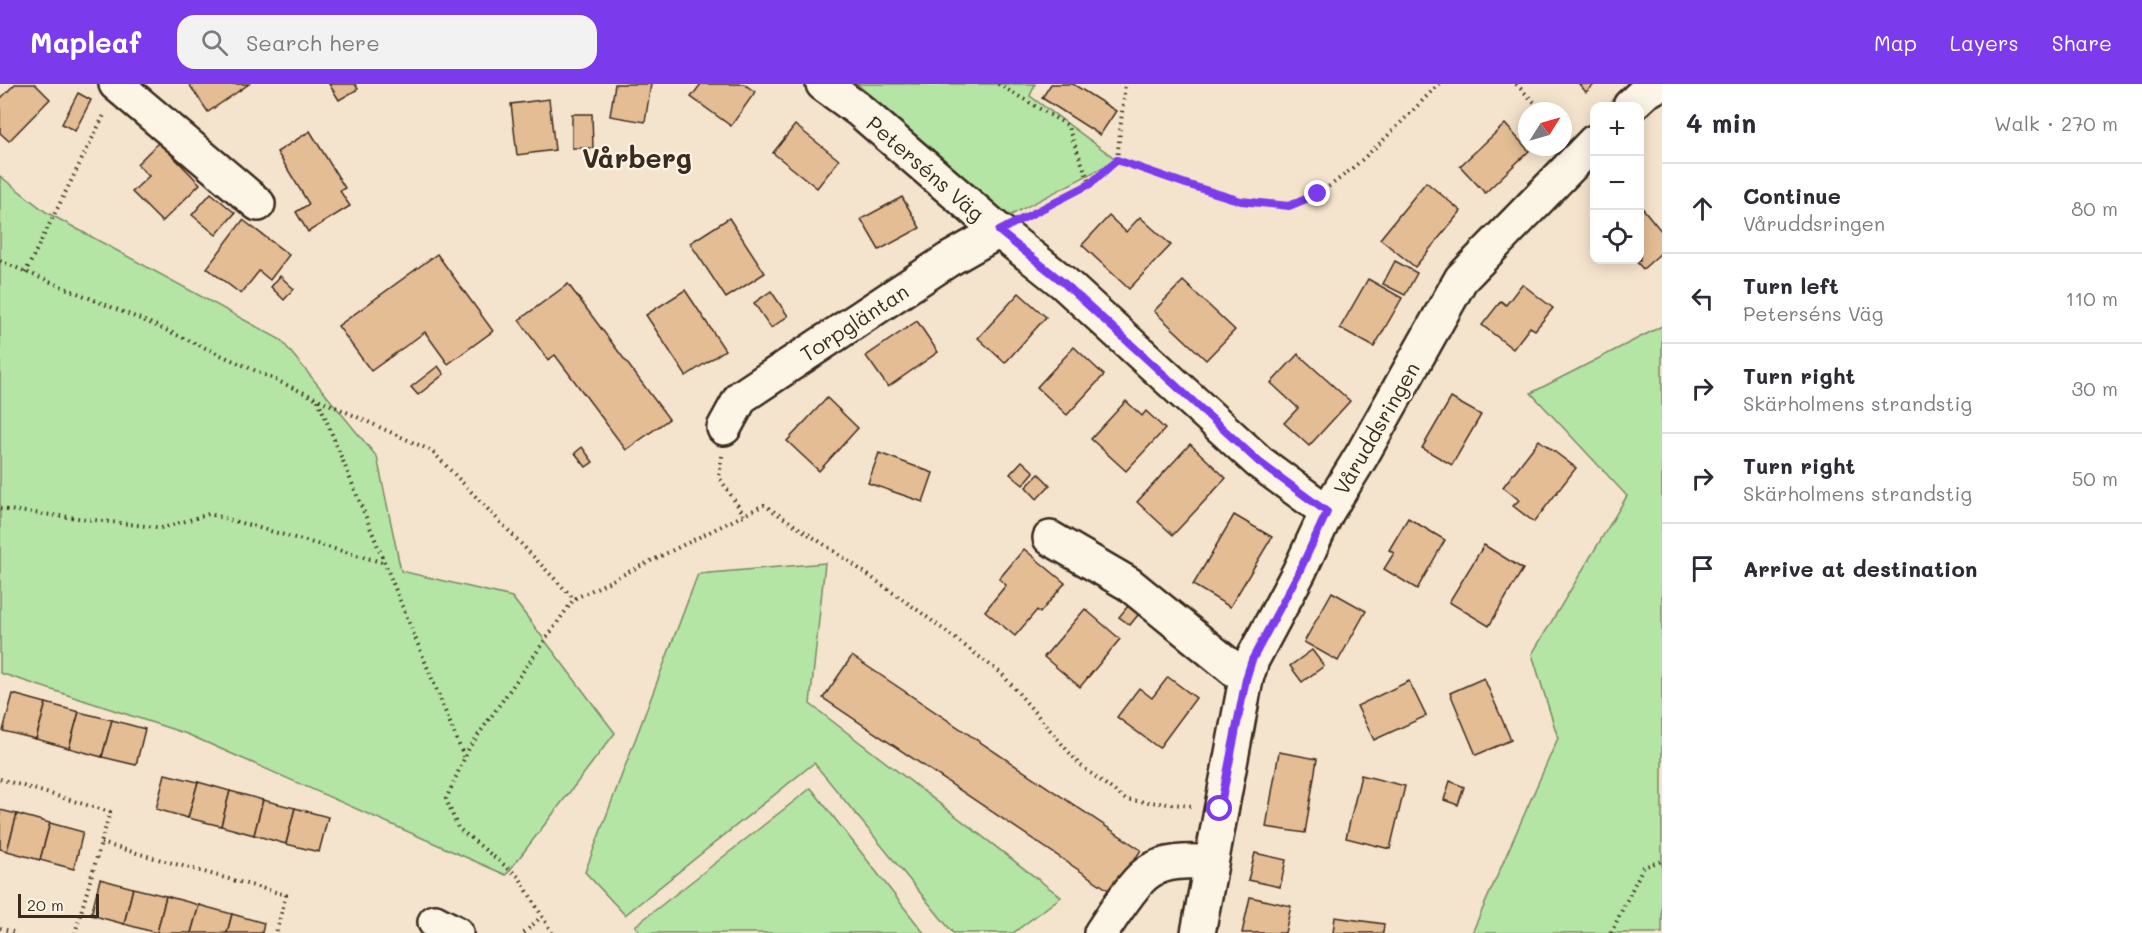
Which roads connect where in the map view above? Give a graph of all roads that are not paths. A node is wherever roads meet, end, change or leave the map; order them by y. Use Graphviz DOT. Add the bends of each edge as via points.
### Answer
graph roads {
  1 [pos="823,84"];
  2 [pos="1659,84"];
  3 [pos="112,97"];
  4 [pos="1634,102"];
  5 [pos="1590,146"];
  6 [pos="258,204"];
  7 [pos="999,231"];
  8 [pos="724,428"];
  9 [pos="1327,512"];
  10 [pos="1050,538"];
  11 [pos="1246,679"];
  12 [pos="1210,863"];
  13 [pos="1101,933"];
  14 [pos="1198,933"];
  1 -- 7 [label="street, Peterséns Väg" via="859,110"];
  2 -- 4 [label="street"];
  3 -- 6 [label="street"];
  5 -- 9 [label="street, Våruddsringen" via="1461,279"];
  7 -- 8 [label="street, Torpgläntan" via="948,260 741,396"];
  7 -- 9 [label="street, Peterséns Väg" via="1064,283 1259,462"];
  9 -- 11 [label="street, Våruddsringen"];
  10 -- 11 [label="street" via="1129,584"];
  11 -- 12 [label="street, Våruddsringen"];
  12 -- 13 [label="street" via="1172,862 1146,873"];
  12 -- 14 [label="street, Våruddsringen"];
}
